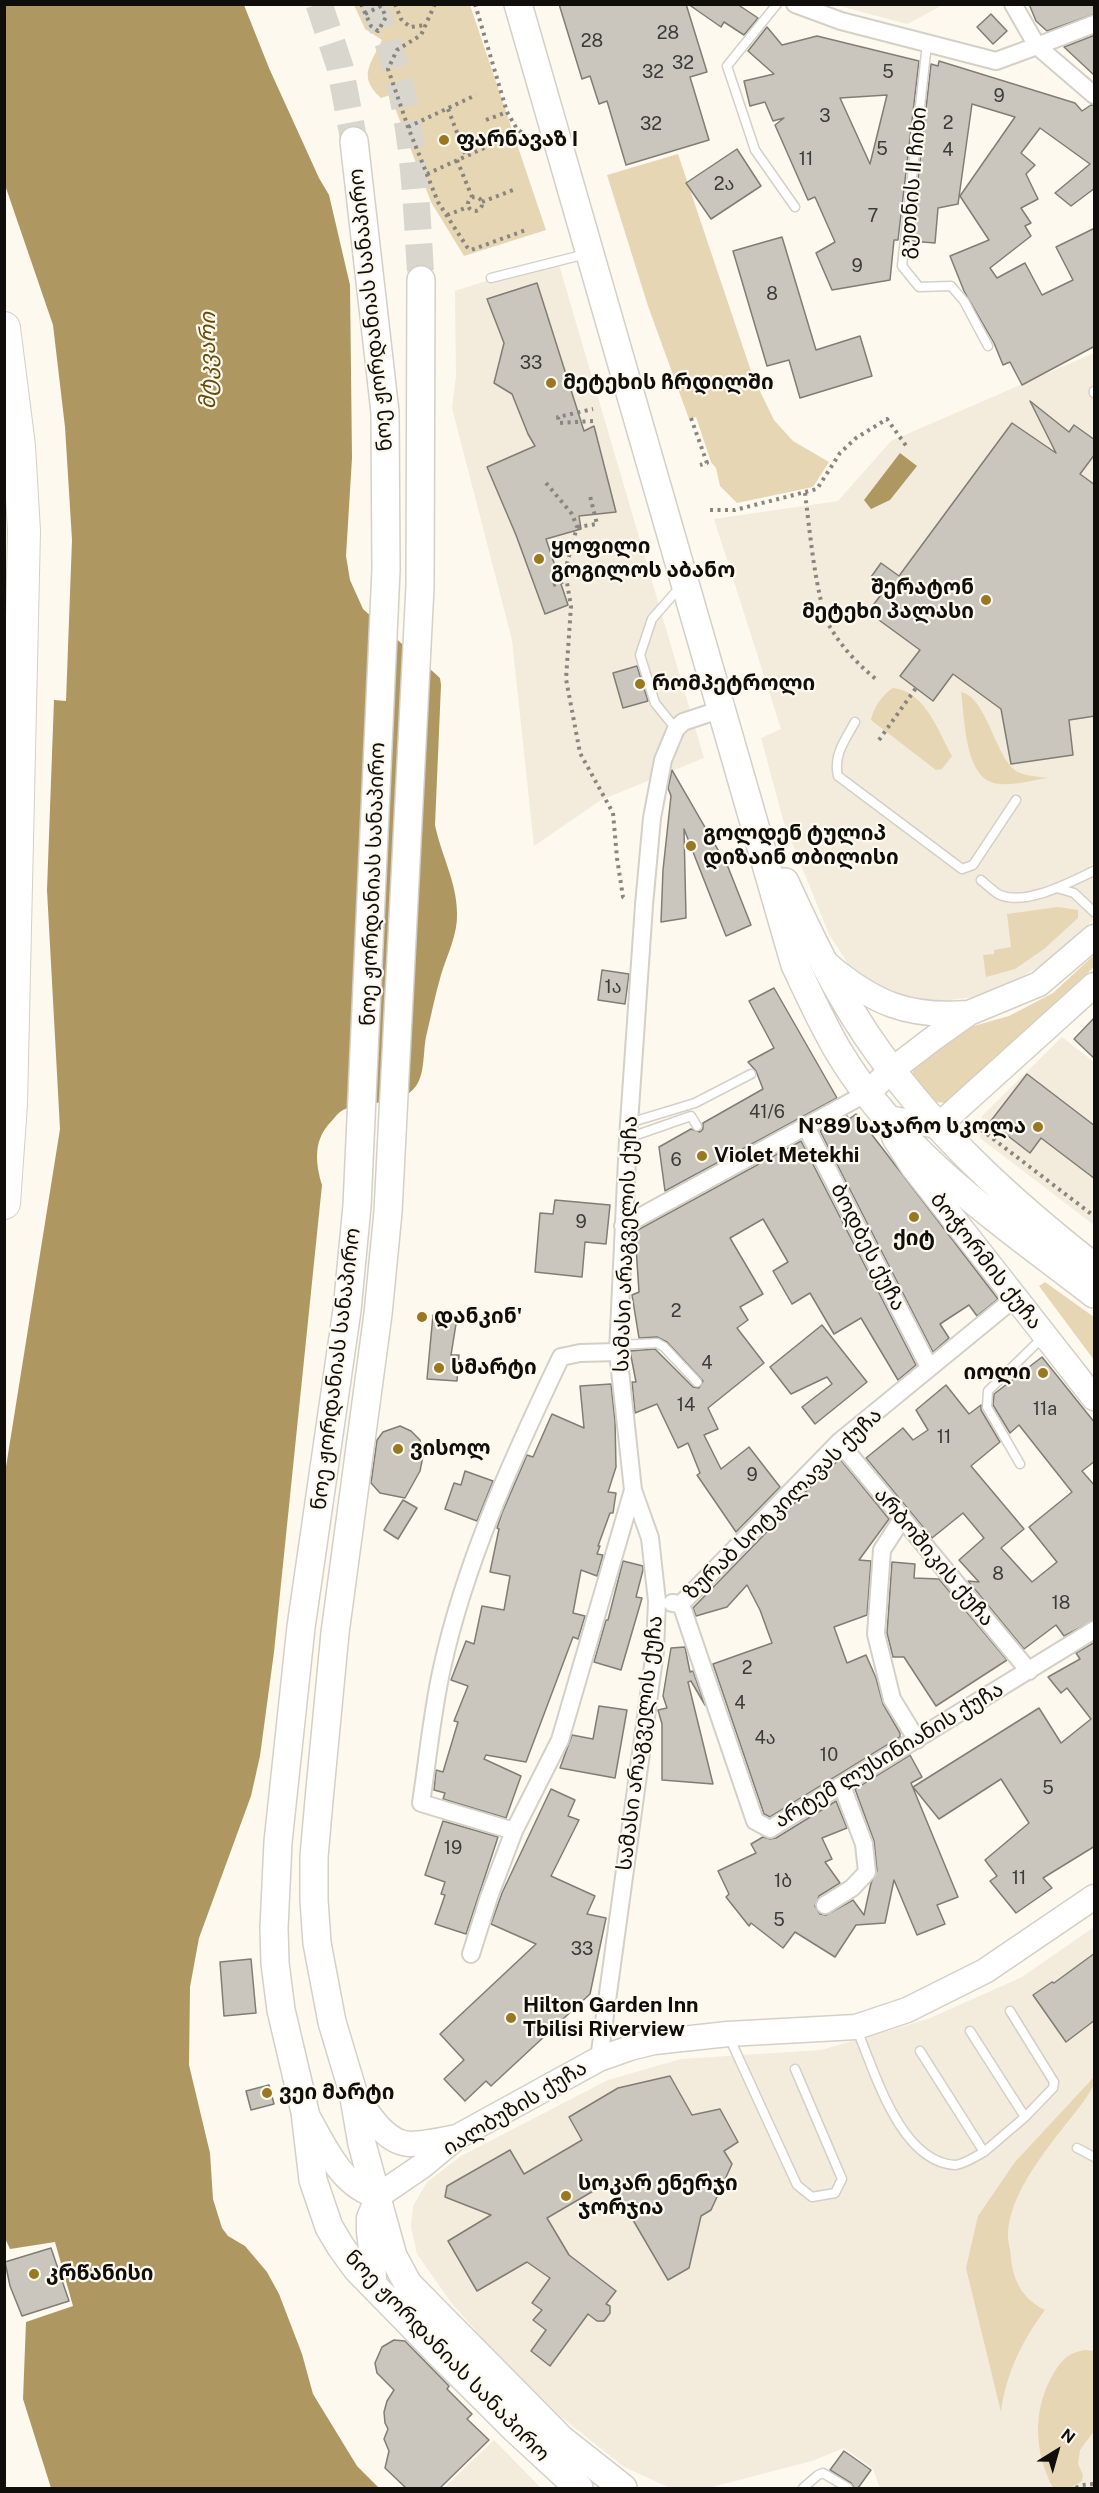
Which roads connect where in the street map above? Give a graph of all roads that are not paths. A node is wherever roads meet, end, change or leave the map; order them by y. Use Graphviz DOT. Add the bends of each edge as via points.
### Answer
graph roads {
  1 [pos="518,4"];
  2 [pos="777,4"];
  3 [pos="795,4"];
  4 [pos="1013,4"];
  5 [pos="1095,24"];
  6 [pos="927,44"];
  7 [pos="1037,45"];
  8 [pos="1095,95"];
  9 [pos="354,141"];
  10 [pos="795,207"];
  11 [pos="590,253"];
  12 [pos="491,278"];
  13 [pos="421,280"];
  14 [pos="4,328"];
  15 [pos="988,346"];
  16 [pos="685,582"];
  17 [pos="722,709"];
  18 [pos="855,722"];
  19 [pos="676,729"];
  20 [pos="1016,800"];
  21 [pos="750,808"];
  22 [pos="1095,871"];
  23 [pos="981,880"];
  24 [pos="1057,888"];
  25 [pos="1095,912"];
  26 [pos="1095,937"];
  27 [pos="825,963"];
  28 [pos="1095,985"];
  29 [pos="969,1013"];
  30 [pos="892,1070"];
  31 [pos="751,1074"];
  32 [pos="867,1094"];
  33 [pos="887,1118"];
  34 [pos="697,1126"];
  35 [pos="938,1126"];
  36 [pos="806,1127"];
  37 [pos="628,1130"];
  38 [pos="4,1203"];
  39 [pos="623,1226"];
  40 [pos="1095,1267"];
  41 [pos="1095,1294"];
  42 [pos="1016,1297"];
  43 [pos="1045,1335"];
  44 [pos="618,1348"];
  45 [pos="930,1367"];
  46 [pos="697,1382"];
  47 [pos="1095,1398"];
  48 [pos="839,1442"];
  49 [pos="1020,1464"];
  50 [pos="633,1490"];
  51 [pos="902,1519"];
  52 [pos="657,1601"];
  53 [pos="681,1604"];
  54 [pos="1095,1630"];
  55 [pos="1029,1671"];
  56 [pos="916,1740"];
  57 [pos="842,1786"];
  58 [pos="514,1832"];
  59 [pos="1095,1897"];
  60 [pos="825,1905"];
  61 [pos="471,1954"];
  62 [pos="1010,2012"];
  63 [pos="856,2027"];
  64 [pos="970,2031"];
  65 [pos="728,2034"];
  66 [pos="920,2051"];
  67 [pos="598,2059"];
  68 [pos="795,2069"];
  69 [pos="353,2092"];
  70 [pos="305,2112"];
  71 [pos="1025,2117"];
  72 [pos="457,2137"];
  73 [pos="1077,2148"];
  74 [pos="984,2152"];
  75 [pos="1095,2157"];
  76 [pos="378,2196"];
  77 [pos="375,2287"];
  78 [pos="579,2488"];
  79 [pos="622,2488"];
  80 [pos="804,2488"];
  81 [pos="848,2488"];
  1 -- 11 [label="main road"];
  2 -- 10 [label="lane" via="727,66 755,150"];
  3 -- 6 [label="street"];
  4 -- 7 [label="street"];
  5 -- 7 [label="street"];
  6 -- 7 [label="street" via="996,61"];
  6 -- 15 [label="lane, გუთნის II ჩიხი" via="902,266 919,287 951,286"];
  7 -- 8 [label="street"];
  9 -- 70 [label="main road, ნოე ჟორდანიას სანაპირო" via="386,412 386,570 357,1206 347,1310 301,1627 275,1891 275,1963"];
  11 -- 12 [label="lane"];
  11 -- 16 [label="main road"];
  13 -- 69 [label="main road, ნოე ჟორდანიას სანაპირო" via="420,587 388,1212 335,1633 314,1857 317,1943 332,2022"];
  14 -- 38 [label="highway" via="19,447 24,531 11,1104"];
  16 -- 17 [label="main road"];
  16 -- 19 [label="lane" via="652,619 640,655 655,703"];
  17 -- 19 [label="street" via="683,722"];
  17 -- 21 [label="main road"];
  18 -- 20 [label="lane" via="838,751 838,776 962,869 973,865"];
  19 -- 37 [label="street, სამასი არაგველის ქუჩა" via="663,760 652,818"];
  21 -- 27 [label="main road"];
  21 -- 32 [label="main road" via="795,964 840,1054"];
  22 -- 24 [label="lane"];
  23 -- 24 [label="lane" via="1000,895 1030,897"];
  24 -- 25 [label="lane" via="1074,893"];
  26 -- 29 [label="main road" via="1039,984"];
  27 -- 29 [label="main road" via="857,989 903,1010 935,1015"];
  27 -- 30 [label="main road" via="855,1018"];
  28 -- 35 [label="main road"];
  29 -- 30 [label="main road"];
  30 -- 32 [label="main road"];
  30 -- 35 [label="main road"];
  31 -- 37 [label="lane" via="695,1103"];
  32 -- 33 [label="main road"];
  32 -- 36 [label="street"];
  33 -- 35 [label="main road"];
  33 -- 41 [label="main road" via="958,1189"];
  33 -- 42 [label="main road, ბოჭორმის ქუჩა" via="913,1167"];
  34 -- 37 [label="lane" via="691,1116"];
  35 -- 40 [label="main road" via="1007,1194"];
  36 -- 39 [label="street"];
  36 -- 45 [label="street, ბოდბეს ქუჩა"];
  37 -- 39 [label="street, სამასი არაგველის ქუჩა"];
  39 -- 44 [label="street, სამასი არაგველის ქუჩა"];
  42 -- 43 [label="main road, ბოჭორმის ქუჩა"];
  42 -- 45 [label="street, ზურაბ სოტკილავას ქუჩა"];
  43 -- 47 [label="main road, ბოჭორმის ქუჩა"];
  43 -- 49 [label="lane" via="988,1391 986,1398 987,1407"];
  44 -- 46 [label="lane" via="657,1343"];
  44 -- 50 [label="street, სამასი არაგველის ქუჩა"];
  44 -- 58 [label="street" via="561,1357 470,1569 442,1668 421,1803"];
  45 -- 48 [label="street, ზურაბ სოტკილავას ქუჩა"];
  48 -- 51 [label="street, არბოშიკის ქუჩა"];
  48 -- 53 [label="street, ზურაბ სოტკილავას ქუჩა"];
  50 -- 52 [label="street, სამასი არაგველის ქუჩა" via="650,1538"];
  50 -- 58 [label="street" via="560,1740"];
  51 -- 55 [label="street, არბოშიკის ქუჩა"];
  51 -- 56 [label="street" via="882,1550 876,1634 892,1700"];
  52 -- 53 [label="street, ზურაბ სოტკილავას ქუჩა"];
  52 -- 67 [label="street, სამასი არაგველის ქუჩა" via="655,1651"];
  53 -- 57 [label="street, არტემ ლუსინიანის ქუჩა" via="755,1821 770,1830"];
  54 -- 55 [label="street, არტემ ლუსინიანის ქუჩა"];
  55 -- 56 [label="street, არტემ ლუსინიანის ქუჩა"];
  56 -- 57 [label="street, არტემ ლუსინიანის ქუჩა"];
  57 -- 60 [label="street" via="864,1844 867,1872 852,1888"];
  58 -- 61 [label="street"];
  59 -- 63 [label="main road, იალბუზის ქუჩა" via="985,1971 907,2010"];
  62 -- 71 [label="lane" via="1054,2082 1053,2088"];
  63 -- 65 [label="main road, იალბუზის ქუჩა"];
  63 -- 74 [label="lane" via="896,2120 910,2140 936,2161 957,2166"];
  64 -- 71 [label="lane"];
  65 -- 67 [label="main road, იალბუზის ქუჩა" via="654,2042"];
  65 -- 68 [label="lane" via="796,2185 812,2197 835,2193 842,2180"];
  66 -- 74 [label="lane"];
  67 -- 72 [label="main road, იალბუზის ქუჩა"];
  69 -- 72 [label="main road" via="377,2124 396,2141 412,2144"];
  69 -- 76 [label="main road, ნოე ჟორდანიას სანაპირო" via="362,2144"];
  70 -- 76 [label="main road" via="345,2176 368,2194"];
  70 -- 77 [label="main road, ნოე ჟორდანიას სანაპირო" via="313,2180 330,2227 349,2259"];
  71 -- 74 [label="lane"];
  72 -- 76 [label="main road, იალბუზის ქუჩა"];
  73 -- 75 [label="lane"];
  76 -- 77 [label="main road" via="369,2218"];
  76 -- 79 [label="main road, ნოე ჟორდანიას სანაპირო" via="393,2256 408,2284 561,2439"];
  77 -- 78 [label="main road, ნოე ჟორდანიას სანაპირო"];
  80 -- 81 [label="lane" via="824,2474"];
}
